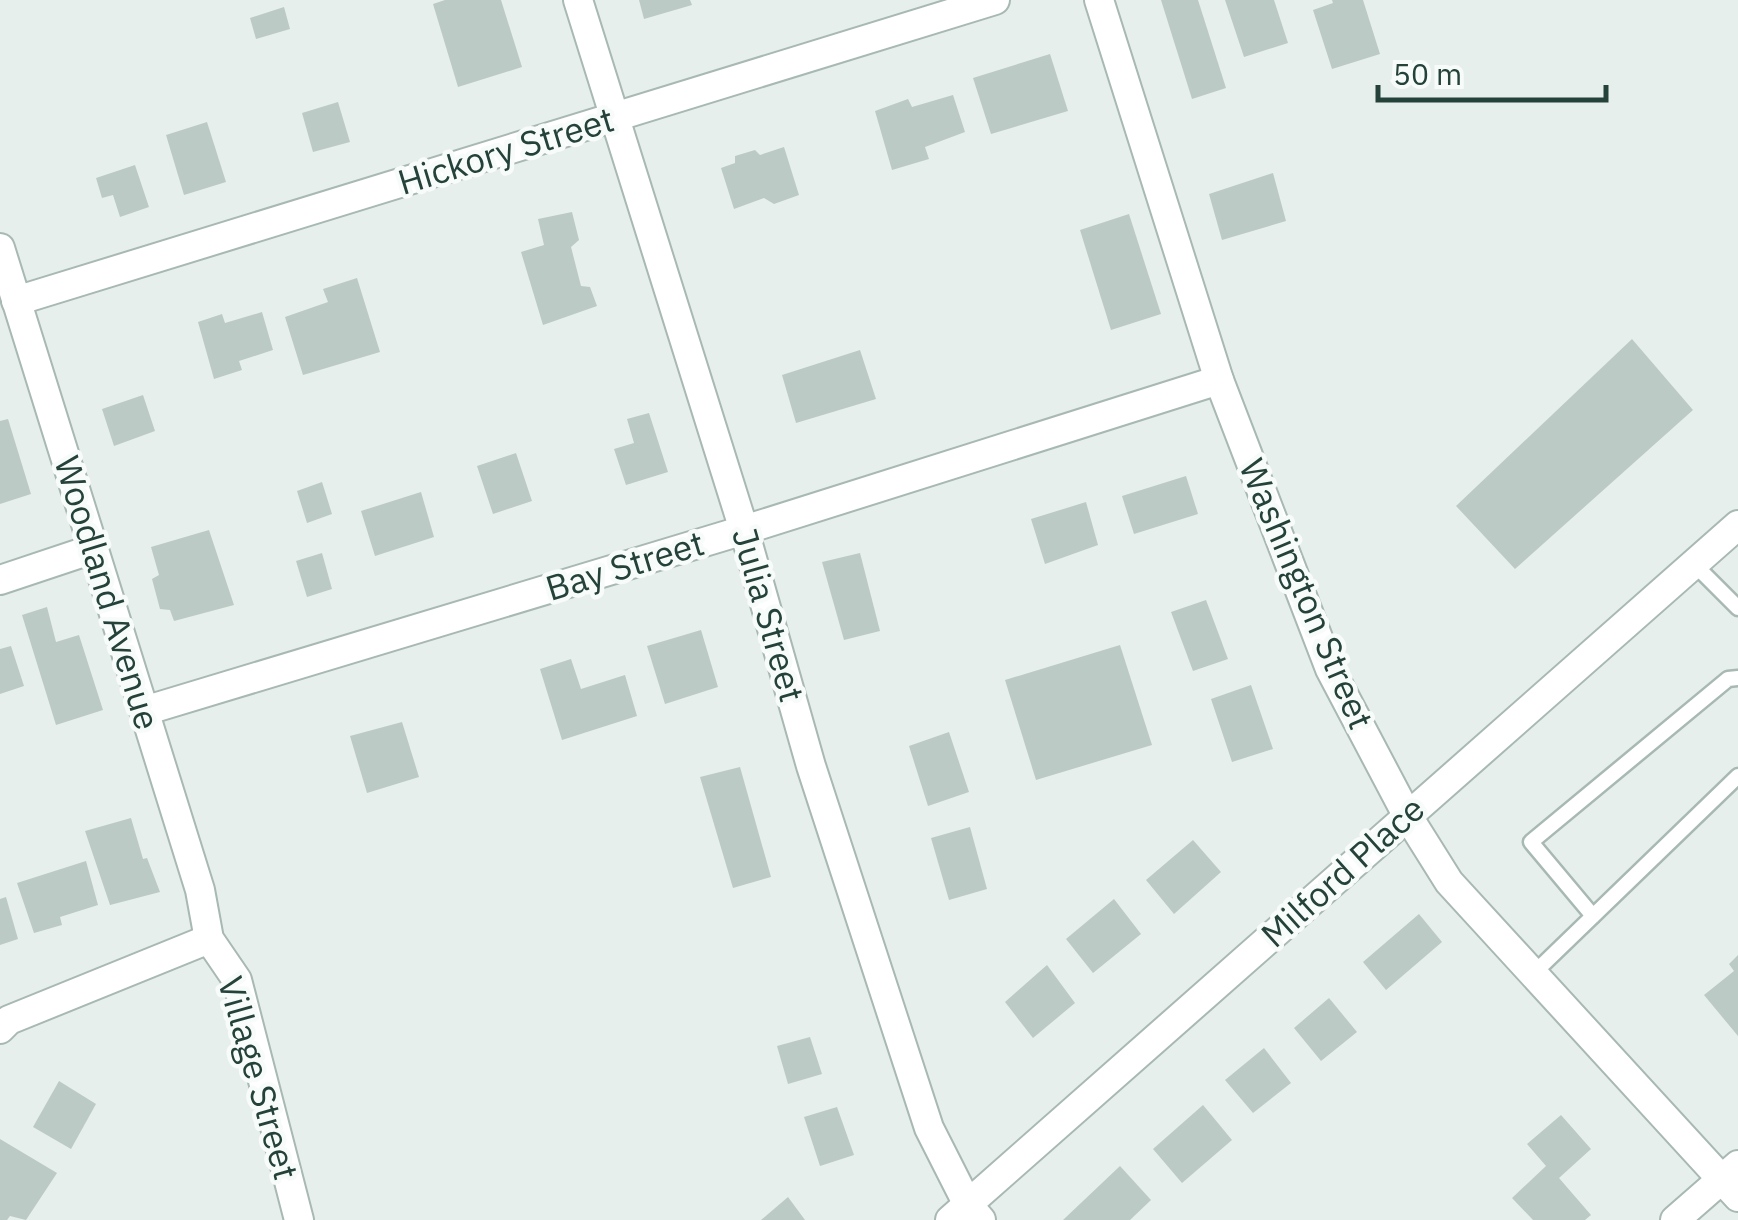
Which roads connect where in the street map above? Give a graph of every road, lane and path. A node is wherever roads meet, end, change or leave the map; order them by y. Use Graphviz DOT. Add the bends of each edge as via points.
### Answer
graph roads {
  1 [pos="578,0"];
  2 [pos="995,0"];
  3 [pos="1100,0"];
  4 [pos="614,118"];
  5 [pos="0,248"];
  6 [pos="16,301"];
  7 [pos="1219,380"];
  8 [pos="1738,525"];
  9 [pos="744,530"];
  10 [pos="94,549"];
  11 [pos="1693,563"];
  12 [pos="0,580"];
  13 [pos="1738,608"];
  14 [pos="1738,678"];
  15 [pos="144,711"];
  16 [pos="1738,776"];
  17 [pos="1406,815"];
  18 [pos="1594,916"];
  19 [pos="208,940"];
  20 [pos="1534,974"];
  21 [pos="0,1029"];
  22 [pos="1733,1181"];
  23 [pos="966,1215"];
  24 [pos="299,1220"];
  25 [pos="1675,1220"];
  1 -- 4 [label="street, Julia Street"];
  2 -- 4 [label="street, Hickory Street"];
  3 -- 7 [label="street, Washington Street"];
  4 -- 6 [label="street, Hickory Street"];
  4 -- 9 [label="street, Julia Street"];
  5 -- 6 [label="street, Woodland Avenue"];
  6 -- 10 [label="street, Woodland Avenue"];
  7 -- 9 [label="street, Bay Street"];
  7 -- 17 [label="street, Washington Street" via="1330,669"];
  8 -- 11 [label="street, Milford Place"];
  9 -- 15 [label="street, Bay Street"];
  9 -- 23 [label="street, Julia Street" via="811,766 929,1128"];
  10 -- 12 [label="street"];
  10 -- 15 [label="street, Woodland Avenue"];
  11 -- 13 [label="lane"];
  11 -- 17 [label="street, Milford Place"];
  14 -- 18 [label="lane" via="1728,679 1531,842"];
  15 -- 19 [label="street, Woodland Avenue" via="200,890"];
  16 -- 18 [label="lane"];
  17 -- 20 [label="street, Washington Street" via="1449,882"];
  17 -- 23 [label="street, Milford Place"];
  18 -- 20 [label="lane"];
  19 -- 21 [label="street"];
  19 -- 24 [label="street, Village Street" via="238,980"];
  20 -- 22 [label="street, Washington Street"];
  22 -- 25 [label="street"];
}
